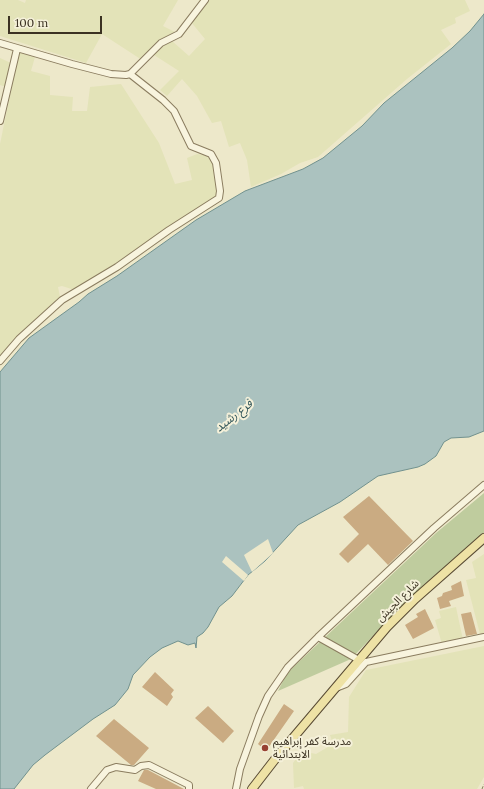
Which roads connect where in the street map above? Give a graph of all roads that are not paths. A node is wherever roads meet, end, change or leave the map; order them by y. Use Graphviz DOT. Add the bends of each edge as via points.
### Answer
graph roads {
  1 [pos="205,0"];
  2 [pos="0,42"];
  3 [pos="17,49"];
  4 [pos="130,74"];
  5 [pos="0,121"];
  6 [pos="0,361"];
  7 [pos="484,485"];
  8 [pos="484,538"];
  9 [pos="318,637"];
  10 [pos="484,637"];
  11 [pos="359,660"];
  12 [pos="336,688"];
  13 [pos="90,789"];
  14 [pos="189,789"];
  15 [pos="236,789"];
  16 [pos="252,789"];
  1 -- 4 [label="street" via="179,34 158,45"];
  2 -- 3 [label="street"];
  3 -- 4 [label="street" via="111,74"];
  3 -- 5 [label="street"];
  4 -- 6 [label="street" via="174,111 191,146 211,154 216,163 219,198 117,267 62,300 18,339"];
  7 -- 9 [label="street"];
  8 -- 11 [label="main road, شارع الجيش" via="415,599"];
  9 -- 11 [label="street"];
  9 -- 15 [label="street" via="288,667 268,696 240,769"];
  10 -- 12 [label="street" via="366,662 346,684"];
  11 -- 12 [label="main road, شارع الجيش"];
  12 -- 16 [label="main road, شارع الجيش"];
  13 -- 14 [label="street" via="106,770 116,767 135,770 145,765 189,785"];
}
